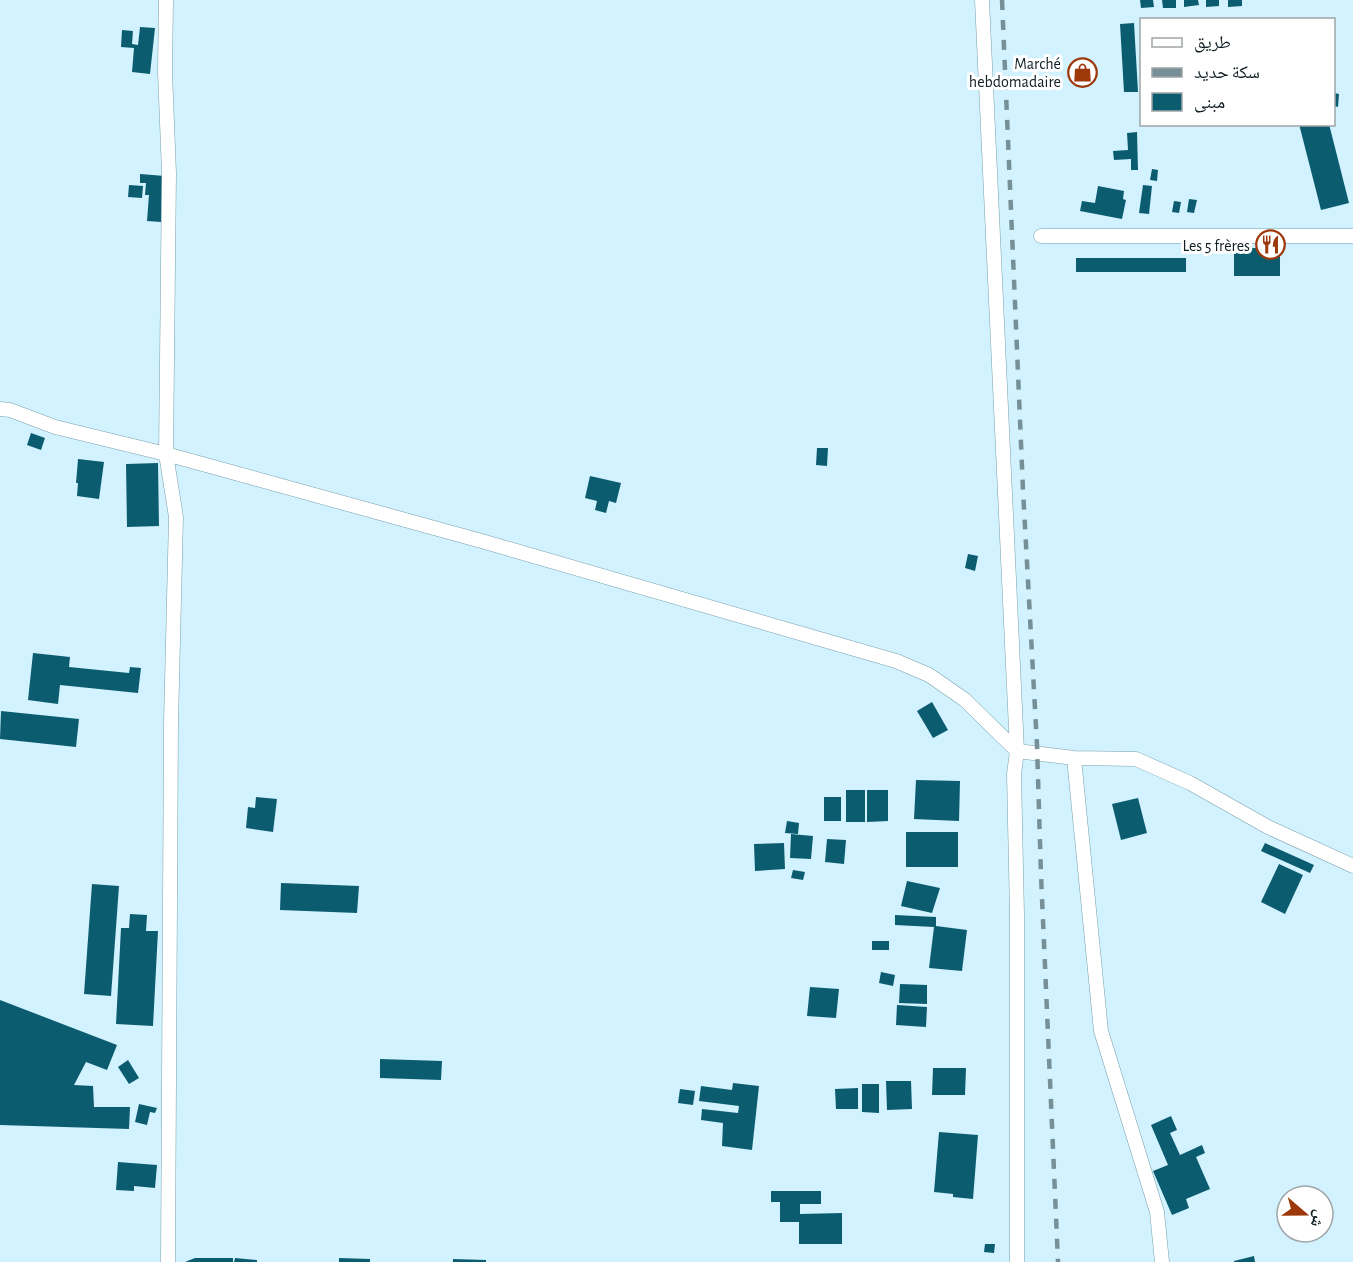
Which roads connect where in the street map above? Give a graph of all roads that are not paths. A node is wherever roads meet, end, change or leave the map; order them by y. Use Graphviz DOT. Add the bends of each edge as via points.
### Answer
graph roads {
  1 [pos="166,0"];
  2 [pos="982,0"];
  3 [pos="1041,236"];
  4 [pos="1353,236"];
  5 [pos="0,409"];
  6 [pos="165,454"];
  7 [pos="1017,751"];
  8 [pos="1074,758"];
  9 [pos="1353,866"];
  10 [pos="168,1262"];
  11 [pos="1017,1262"];
  12 [pos="1162,1262"];
  1 -- 6 [label="street" via="169,173"];
  2 -- 7 [label="street"];
  3 -- 4 [label="street"];
  5 -- 6 [label="street"];
  6 -- 7 [label="street" via="896,661 929,675 965,700"];
  6 -- 10 [label="street" via="176,517"];
  7 -- 8 [label="street"];
  7 -- 11 [label="street"];
  8 -- 9 [label="street" via="1136,759"];
  8 -- 12 [label="street" via="1101,1031 1156,1212"];
}
